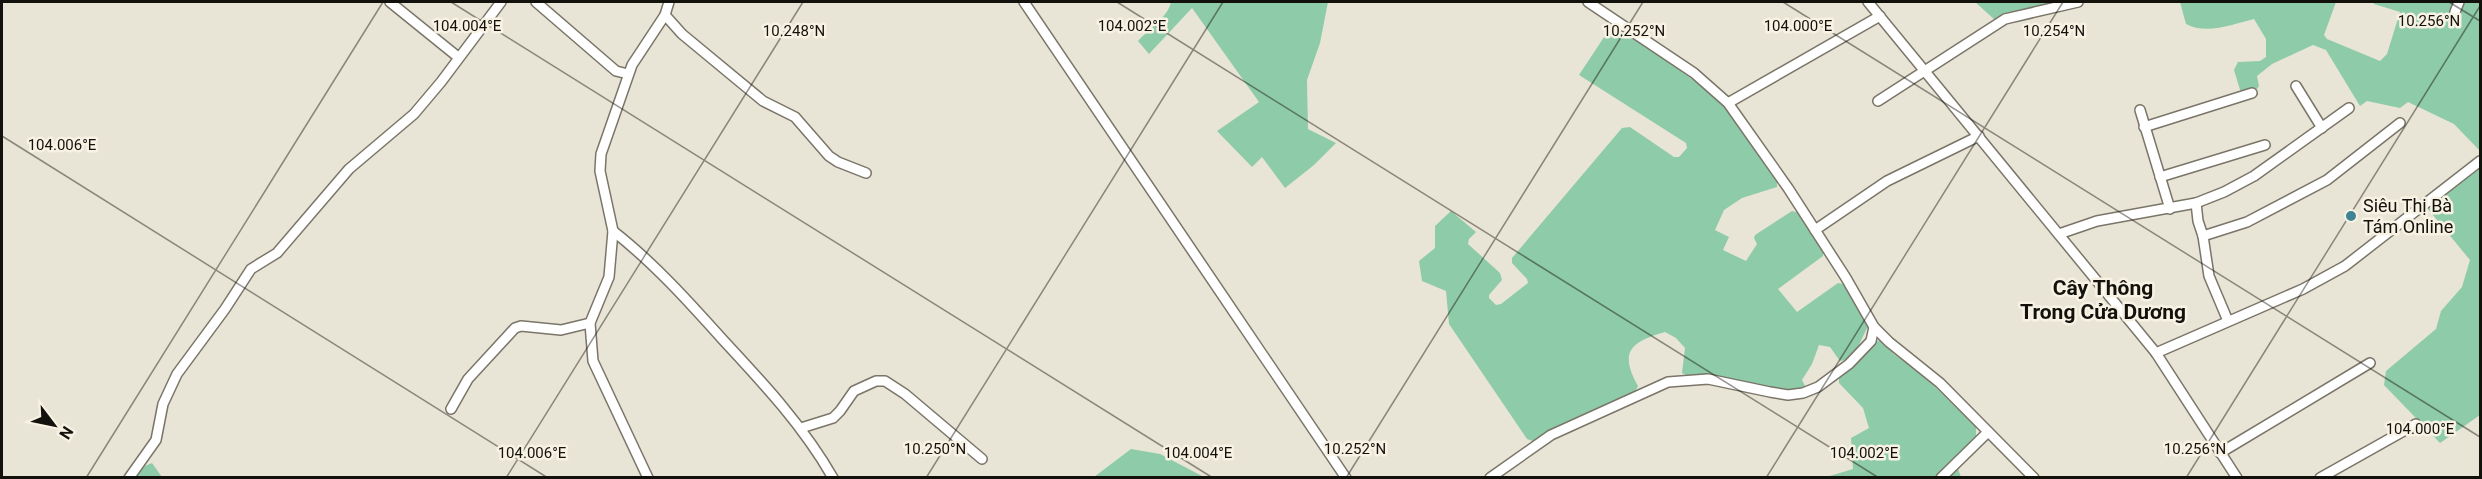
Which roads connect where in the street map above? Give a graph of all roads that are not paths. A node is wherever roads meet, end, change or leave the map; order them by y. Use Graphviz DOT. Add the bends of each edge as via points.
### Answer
graph roads {
  1 [pos="390,2"];
  2 [pos="501,2"];
  3 [pos="536,2"];
  4 [pos="669,2"];
  5 [pos="1024,2"];
  6 [pos="1588,2"];
  7 [pos="1868,2"];
  8 [pos="2078,2"];
  9 [pos="2459,2"];
  10 [pos="2455,12"];
  11 [pos="665,15"];
  12 [pos="1880,16"];
  13 [pos="458,57"];
  14 [pos="1926,70"];
  15 [pos="628,74"];
  16 [pos="2296,86"];
  17 [pos="2252,93"];
  18 [pos="1878,101"];
  19 [pos="1728,103"];
  20 [pos="2349,108"];
  21 [pos="2140,110"];
  22 [pos="2400,123"];
  23 [pos="2144,127"];
  24 [pos="2322,128"];
  25 [pos="1979,136"];
  26 [pos="2265,145"];
  27 [pos="2481,160"];
  28 [pos="866,173"];
  29 [pos="2160,177"];
  30 [pos="2196,203"];
  31 [pos="2170,209"];
  32 [pos="1815,230"];
  33 [pos="613,231"];
  34 [pos="2059,234"];
  35 [pos="2203,236"];
  36 [pos="2228,321"];
  37 [pos="590,323"];
  38 [pos="1874,327"];
  39 [pos="2156,353"];
  40 [pos="2370,363"];
  41 [pos="451,409"];
  42 [pos="2416,424"];
  43 [pos="801,428"];
  44 [pos="1988,432"];
  45 [pos="2220,453"];
  46 [pos="982,459"];
  47 [pos="129,477"];
  48 [pos="648,477"];
  49 [pos="833,477"];
  50 [pos="1346,477"];
  51 [pos="1490,477"];
  52 [pos="1941,477"];
  53 [pos="2034,477"];
  54 [pos="2237,477"];
  55 [pos="2320,477"];
  1 -- 13 [label="street"];
  2 -- 13 [label="street"];
  3 -- 15 [label="street" via="616,71"];
  4 -- 11 [label="street"];
  5 -- 50 [label="street"];
  6 -- 19 [label="street" via="1694,73"];
  7 -- 12 [label="street"];
  8 -- 14 [label="street" via="2005,19"];
  9 -- 10 [label="street"];
  11 -- 15 [label="street"];
  11 -- 28 [label="street" via="682,34 764,101 795,117 830,156"];
  12 -- 14 [label="street"];
  12 -- 19 [label="street"];
  13 -- 47 [label="street" via="414,114 350,170 277,253 251,269 177,374 163,404 156,440"];
  14 -- 18 [label="street"];
  14 -- 25 [label="street"];
  15 -- 33 [label="street" via="601,154 600,171"];
  16 -- 24 [label="street"];
  17 -- 23 [label="street"];
  19 -- 32 [label="street"];
  20 -- 24 [label="street"];
  21 -- 23 [label="street"];
  22 -- 35 [label="street" via="2319,185 2247,222"];
  23 -- 29 [label="street"];
  24 -- 30 [label="street" via="2238,186"];
  25 -- 32 [label="street" via="1887,181"];
  25 -- 34 [label="street"];
  26 -- 29 [label="street"];
  27 -- 36 [label="street" via="2345,266"];
  29 -- 31 [label="street"];
  30 -- 31 [label="street"];
  30 -- 35 [label="street"];
  31 -- 34 [label="street" via="2097,221"];
  32 -- 38 [label="street"];
  33 -- 37 [label="street" via="609,276"];
  33 -- 43 [label="street" via="644,255"];
  34 -- 39 [label="street"];
  35 -- 36 [label="street" via="2209,276"];
  36 -- 39 [label="street"];
  37 -- 41 [label="street" via="561,330 515,328 476,370"];
  37 -- 48 [label="street" via="593,361"];
  38 -- 44 [label="street" via="1940,382"];
  38 -- 51 [label="street" via="1871,341 1849,364 1803,393 1761,391 1708,378 1668,382 1551,435"];
  39 -- 45 [label="street"];
  40 -- 45 [label="street"];
  42 -- 55 [label="street"];
  43 -- 46 [label="street" via="833,418 854,391 885,381"];
  43 -- 49 [label="street"];
  44 -- 52 [label="street"];
  44 -- 53 [label="street"];
  45 -- 54 [label="street"];
}
